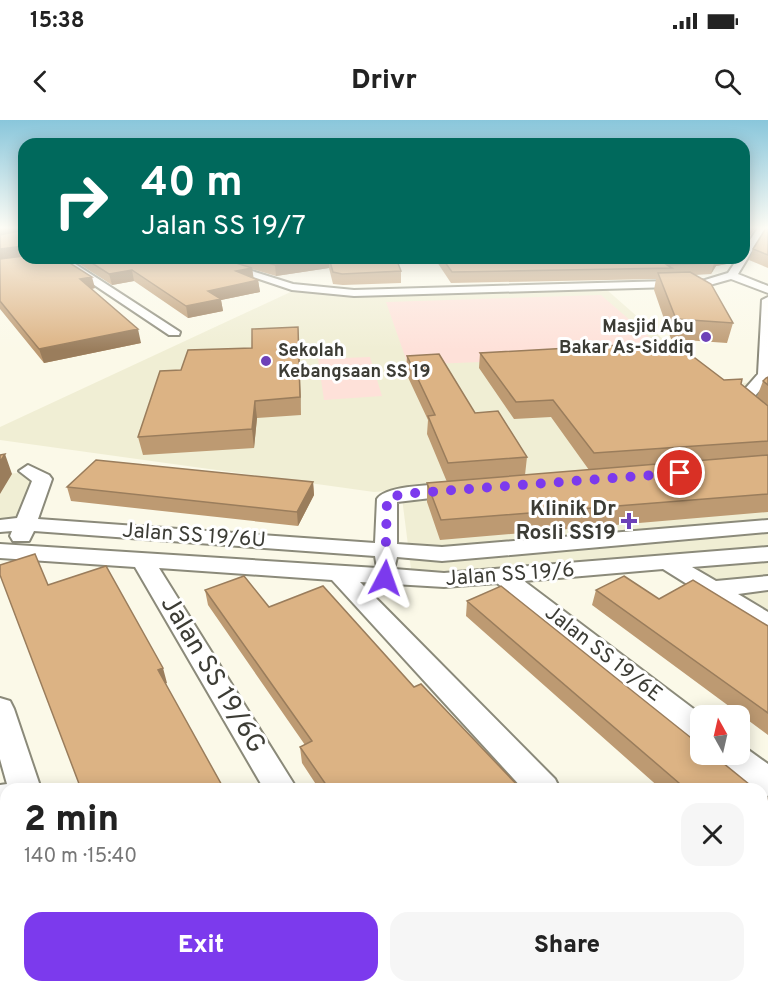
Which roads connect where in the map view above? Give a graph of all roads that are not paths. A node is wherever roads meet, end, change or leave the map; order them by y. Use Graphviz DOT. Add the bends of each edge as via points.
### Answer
graph roads {
  1 [pos="76,269"];
  2 [pos="235,269"];
  3 [pos="736,269"];
  4 [pos="732,275"];
  5 [pos="768,290"];
  6 [pos="768,300"];
  7 [pos="174,332"];
  8 [pos="763,382"];
  9 [pos="768,416"];
  10 [pos="28,471"];
  11 [pos="473,489"];
  12 [pos="25,524"];
  13 [pos="0,526"];
  14 [pos="768,526"];
  15 [pos="387,549"];
  16 [pos="7,551"];
  17 [pos="768,554"];
  18 [pos="143,561"];
  19 [pos="669,563"];
  20 [pos="341,576"];
  21 [pos="385,578"];
  22 [pos="505,578"];
  23 [pos="768,584"];
  24 [pos="712,589"];
  25 [pos="768,623"];
  26 [pos="0,709"];
  27 [pos="690,722"];
  28 [pos="746,765"];
  29 [pos="768,782"];
  30 [pos="23,783"];
  31 [pos="277,783"];
  32 [pos="538,783"];
  1 -- 7 [label="street"];
  2 -- 4 [label="street" via="292,287 354,293 706,284"];
  3 -- 4 [label="street"];
  4 -- 5 [label="street"];
  6 -- 8 [label="street"];
  8 -- 9 [label="street" via="745,399"];
  10 -- 12 [label="street" via="42,479"];
  11 -- 15 [label="street" via="402,494 387,499"];
  12 -- 13 [label="street, Jalan SS 19/6U"];
  12 -- 15 [label="street, Jalan SS 19/6U"];
  12 -- 16 [label="street"];
  14 -- 15 [label="street, Jalan SS 19/6U" via="442,554"];
  15 -- 21 [label="street"];
  16 -- 18 [label="street, Jalan SS 19/6"];
  17 -- 19 [label="street, Jalan SS 19/6"];
  18 -- 20 [label="street, Jalan SS 19/6"];
  18 -- 31 [label="street, Jalan SS 19/6G"];
  19 -- 22 [label="street, Jalan SS 19/6"];
  19 -- 24 [label="street"];
  20 -- 21 [label="street, Jalan SS 19/6"];
  20 -- 32 [label="street"];
  21 -- 22 [label="street, Jalan SS 19/6"];
  22 -- 27 [label="street, Jalan SS 19/6E"];
  23 -- 24 [label="street"];
  24 -- 25 [label="street"];
  26 -- 30 [label="street"];
  28 -- 29 [label="street"];
}
